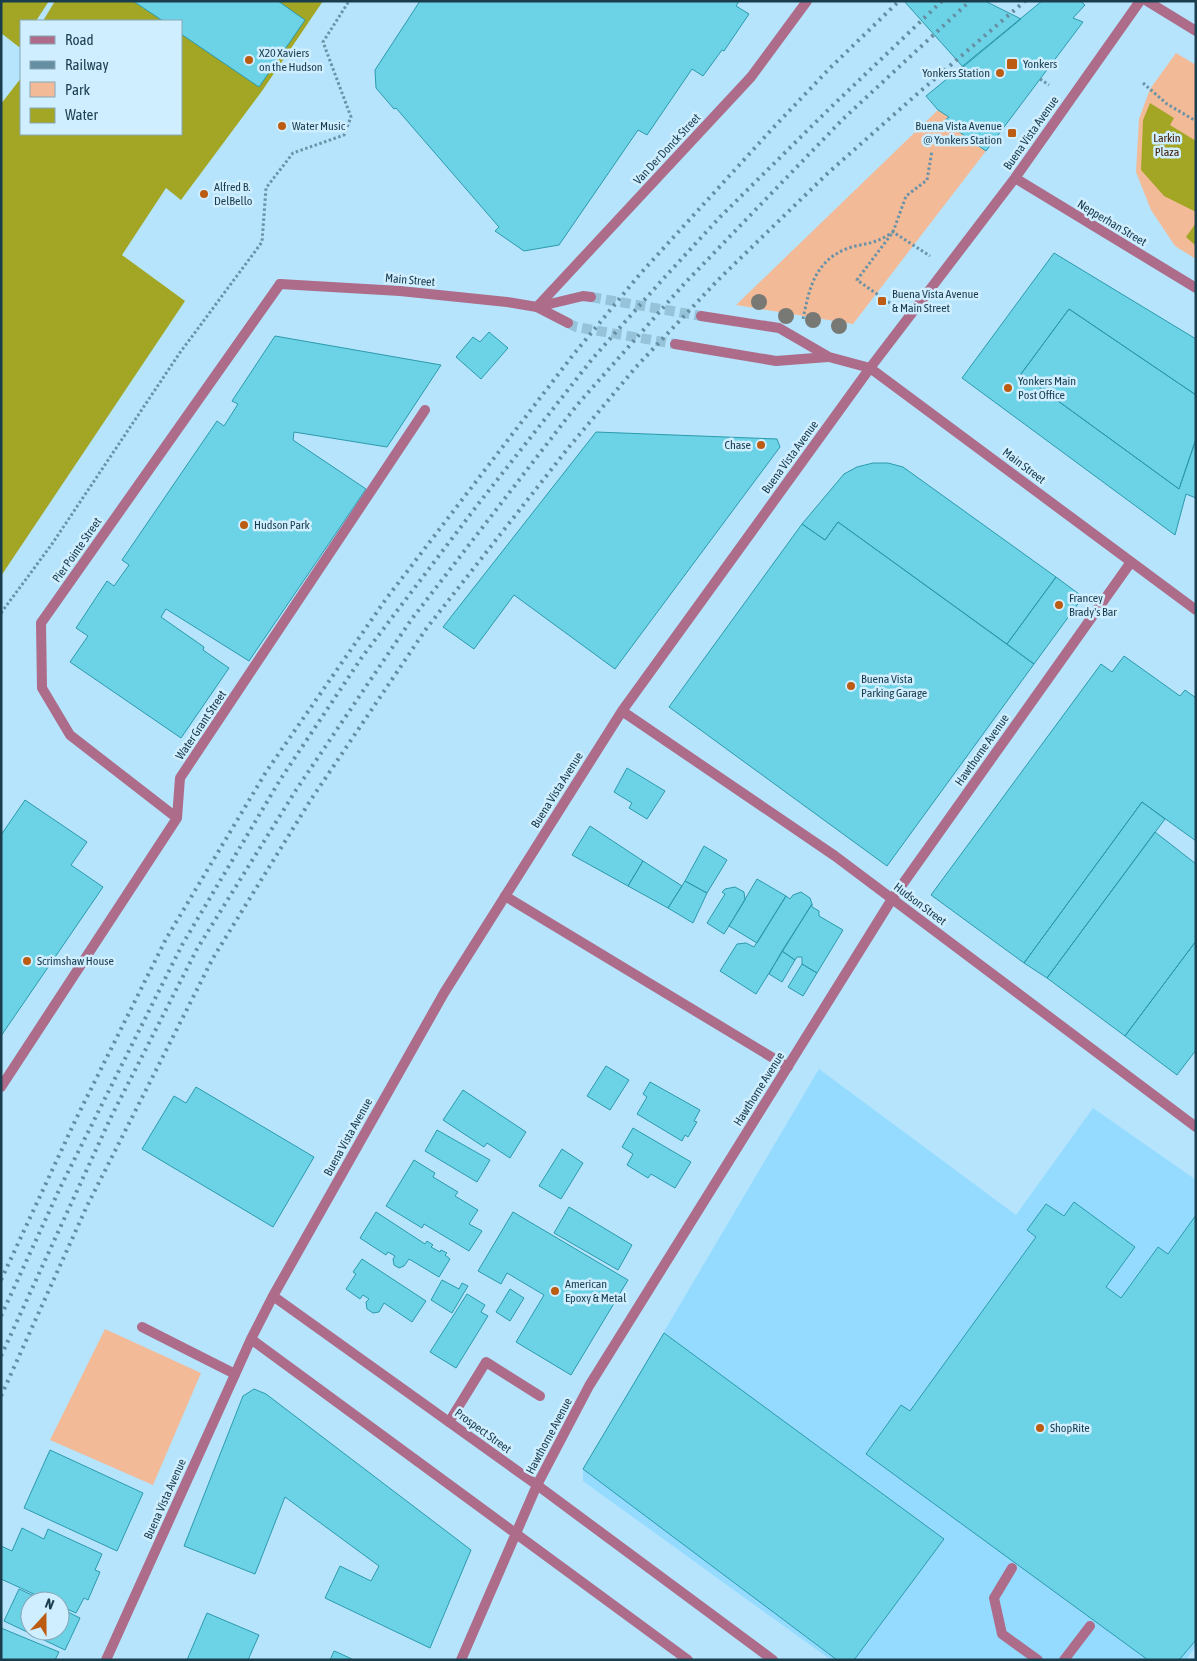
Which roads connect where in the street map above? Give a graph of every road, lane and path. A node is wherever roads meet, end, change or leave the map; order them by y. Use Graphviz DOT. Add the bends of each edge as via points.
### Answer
graph roads {
  1 [pos="349,1"];
  2 [pos="807,1"];
  3 [pos="1140,1"];
  4 [pos="1147,1"];
  5 [pos="1196,31"];
  6 [pos="1040,79"];
  7 [pos="1143,83"];
  8 [pos="1048,85"];
  9 [pos="1196,121"];
  10 [pos="932,151"];
  11 [pos="1015,178"];
  12 [pos="894,232"];
  13 [pos="947,268"];
  14 [pos="280,284"];
  15 [pos="1196,288"];
  16 [pos="591,297"];
  17 [pos="537,307"];
  18 [pos="701,316"];
  19 [pos="909,316"];
  20 [pos="568,323"];
  21 [pos="799,340"];
  22 [pos="675,344"];
  23 [pos="830,357"];
  24 [pos="870,368"];
  25 [pos="426,410"];
  26 [pos="1131,562"];
  27 [pos="1196,610"];
  28 [pos="1,613"];
  29 [pos="622,712"];
  30 [pos="177,818"];
  31 [pos="505,896"];
  32 [pos="892,899"];
  33 [pos="788,1067"];
  34 [pos="1,1087"];
  35 [pos="1196,1127"];
  36 [pos="274,1296"];
  37 [pos="142,1327"];
  38 [pos="251,1339"];
  39 [pos="235,1374"];
  40 [pos="540,1396"];
  41 [pos="449,1422"];
  42 [pos="537,1485"];
  43 [pos="516,1533"];
  44 [pos="1012,1568"];
  45 [pos="1090,1626"];
  46 [pos="106,1660"];
  47 [pos="461,1660"];
  48 [pos="688,1660"];
  49 [pos="773,1660"];
  50 [pos="1038,1660"];
  51 [pos="1064,1660"];
  1 -- 28 [label="path" via="323,42 350,117 344,134 293,153 266,188 262,242 179,354 52,544"];
  2 -- 17 [label="street, Van Der Donck Street" via="751,77"];
  3 -- 11 [label="street, Buena Vista Avenue"];
  4 -- 5 [label="street"];
  6 -- 8 [label="path"];
  7 -- 9 [label="path" via="1167,104"];
  10 -- 12 [label="path" via="927,180 906,196"];
  11 -- 13 [label="street, Buena Vista Avenue"];
  11 -- 15 [label="street, Nepperhan Street"];
  12 -- 13 [label="path"];
  12 -- 19 [label="path" via="857,280"];
  12 -- 21 [label="path" via="845,250 818,272 810,287"];
  13 -- 19 [label="street, Buena Vista Avenue"];
  14 -- 17 [label="street, Main Street" via="400,291"];
  14 -- 30 [label="street, Pier Pointe Street" via="41,624 42,688 70,735"];
  16 -- 17 [label="street, Main Street"];
  17 -- 20 [label="street, Main Street"];
  18 -- 21 [label="street, Main Street" via="779,328"];
  19 -- 24 [label="street, Buena Vista Avenue"];
  21 -- 23 [label="street, Main Street"];
  22 -- 23 [label="street, Main Street" via="776,361"];
  23 -- 24 [label="street, Main Street"];
  24 -- 26 [label="street, Main Street"];
  24 -- 29 [label="street, Buena Vista Avenue"];
  25 -- 30 [label="street, Water Grant Street" via="180,778"];
  26 -- 27 [label="street, Main Street"];
  26 -- 32 [label="street, Hawthorne Avenue"];
  29 -- 31 [label="street, Buena Vista Avenue"];
  29 -- 32 [label="street, Hudson Street" via="835,856"];
  30 -- 34 [label="street, Water Grant Street"];
  31 -- 33 [label="street"];
  31 -- 36 [label="street, Buena Vista Avenue" via="444,993"];
  32 -- 33 [label="street, Hawthorne Avenue"];
  32 -- 35 [label="street, Hudson Street"];
  33 -- 42 [label="street, Hawthorne Avenue" via="589,1386"];
  36 -- 38 [label="street, Buena Vista Avenue"];
  36 -- 41 [label="street, Prospect Street"];
  37 -- 39 [label="street"];
  38 -- 39 [label="street, Buena Vista Avenue"];
  38 -- 43 [label="street"];
  39 -- 46 [label="street, Buena Vista Avenue"];
  40 -- 41 [label="street" via="486,1362"];
  41 -- 42 [label="street, Prospect Street"];
  42 -- 43 [label="street, Hawthorne Avenue"];
  42 -- 49 [label="street, Prospect Street"];
  43 -- 47 [label="street, Hawthorne Avenue"];
  43 -- 48 [label="street"];
  44 -- 50 [label="street" via="994,1598 1002,1634"];
  45 -- 51 [label="street"];
}
